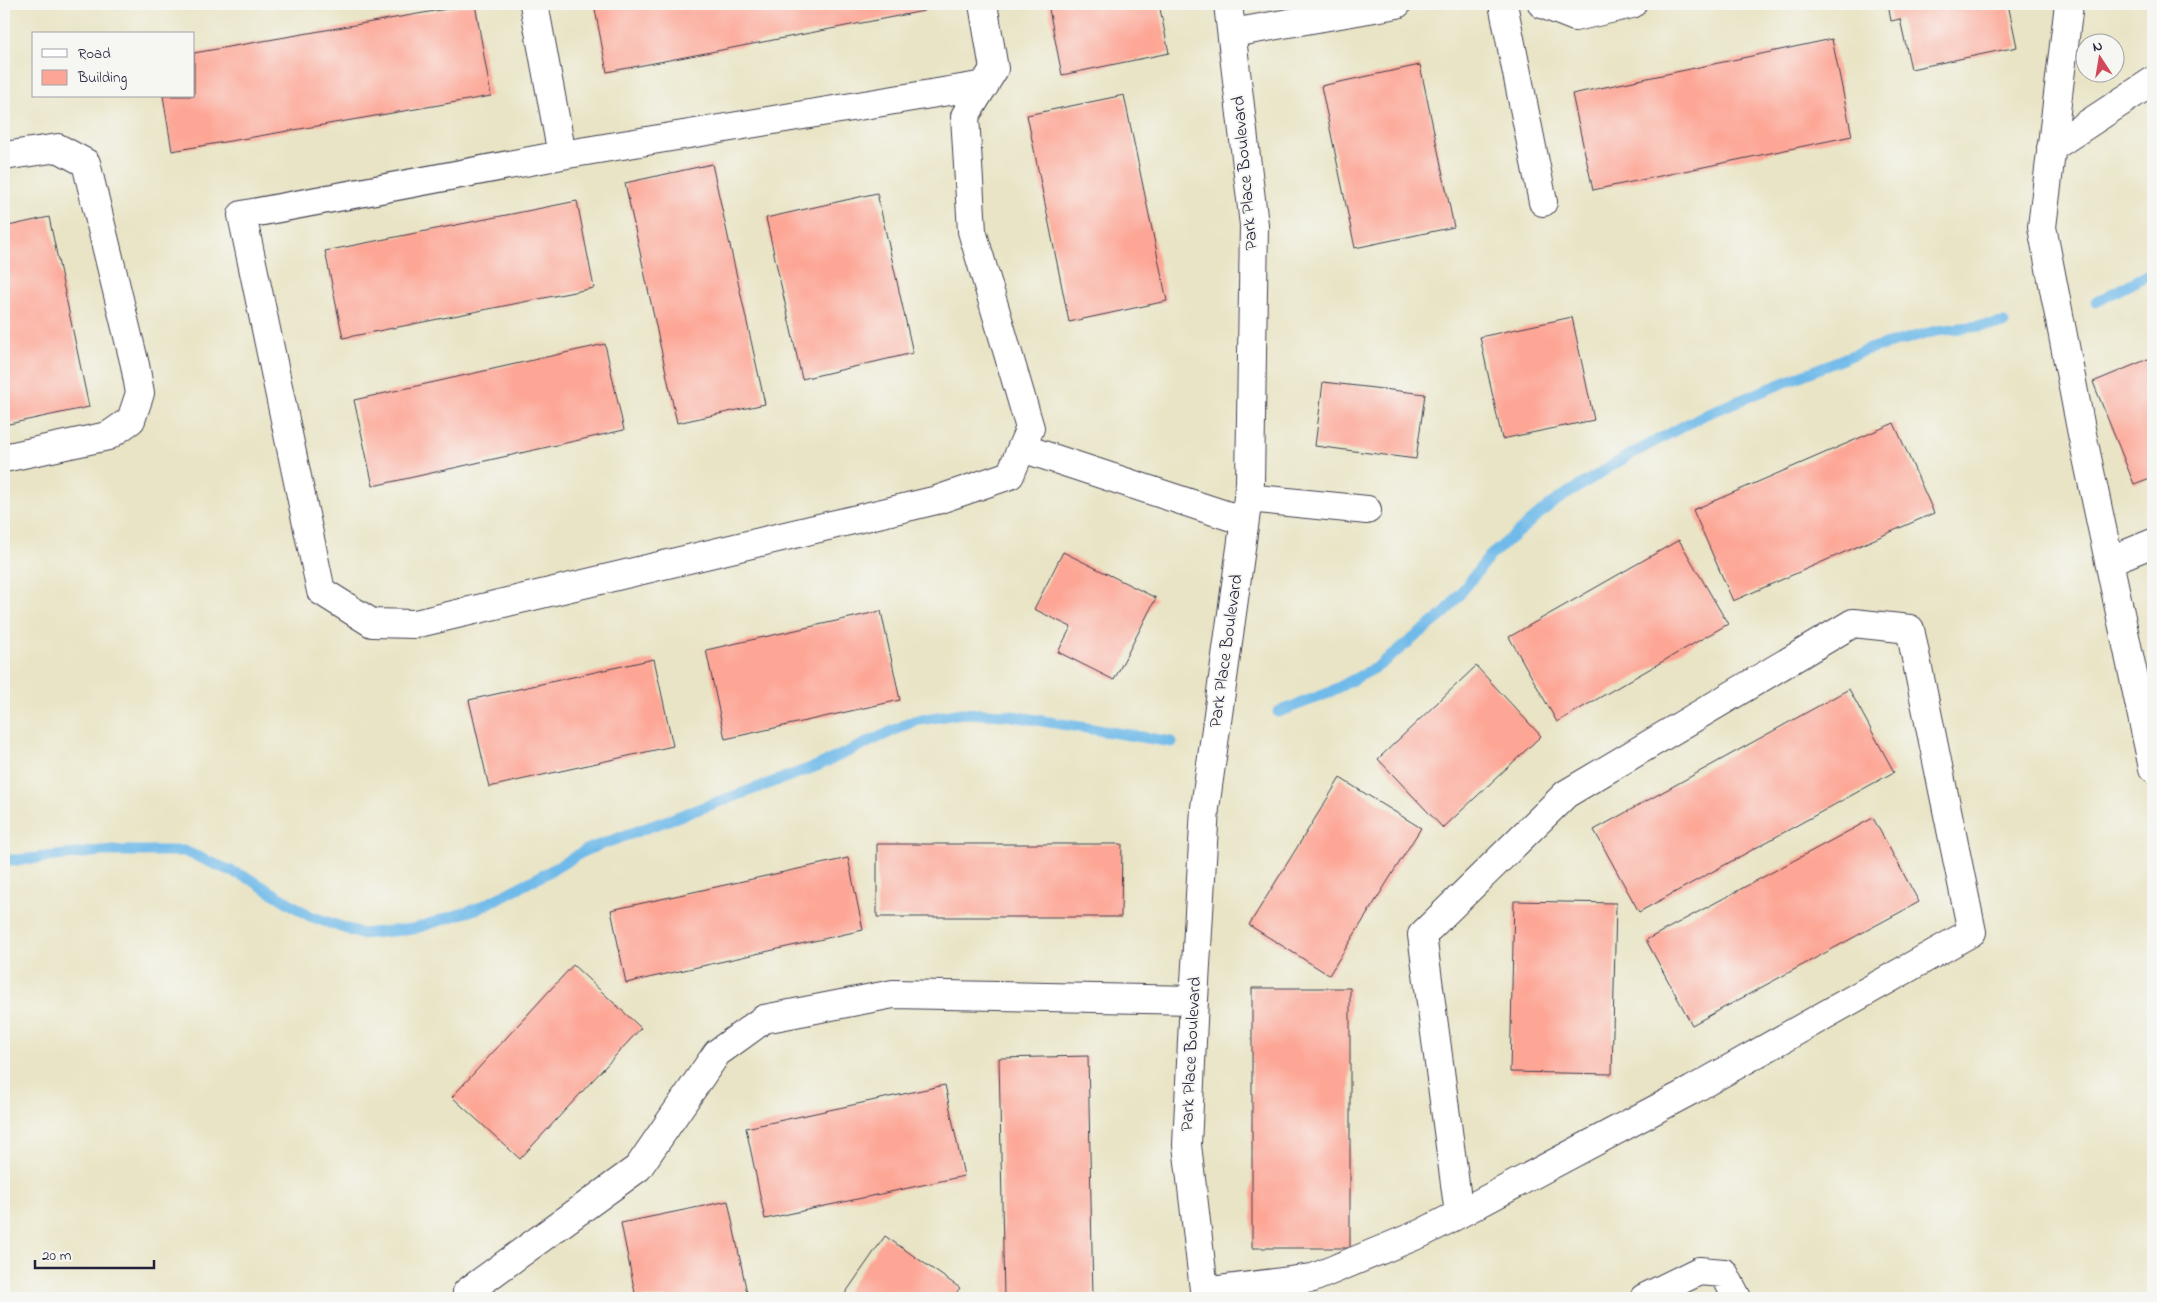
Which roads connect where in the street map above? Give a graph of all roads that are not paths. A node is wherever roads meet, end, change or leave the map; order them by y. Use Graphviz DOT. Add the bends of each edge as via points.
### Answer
graph roads {
  1 [pos="534,4"];
  2 [pos="983,4"];
  3 [pos="1228,4"];
  4 [pos="1397,4"];
  5 [pos="1503,4"];
  6 [pos="1542,4"];
  7 [pos="1632,4"];
  8 [pos="2069,4"];
  9 [pos="1232,33"];
  10 [pos="2153,81"];
  11 [pos="985,85"];
  12 [pos="2052,148"];
  13 [pos="4,156"];
  14 [pos="562,156"];
  15 [pos="1543,202"];
  16 [pos="1022,448"];
  17 [pos="4,458"];
  18 [pos="1246,509"];
  19 [pos="1367,510"];
  20 [pos="2153,543"];
  21 [pos="2109,561"];
  22 [pos="2145,686"];
  23 [pos="2153,768"];
  24 [pos="1194,1000"];
  25 [pos="1458,1214"];
  26 [pos="1205,1295"];
  27 [pos="469,1298"];
  28 [pos="1644,1298"];
  29 [pos="1737,1298"];
  1 -- 14 [label="street"];
  2 -- 11 [label="street" via="994,69"];
  3 -- 9 [label="street, Park Place Boulevard"];
  4 -- 9 [label="street"];
  5 -- 15 [label="street"];
  6 -- 7 [label="street" via="1575,18"];
  8 -- 12 [label="street"];
  9 -- 18 [label="street, Park Place Boulevard" via="1254,225 1250,483"];
  10 -- 12 [label="street"];
  11 -- 14 [label="street"];
  11 -- 16 [label="street" via="965,116 972,231 1030,428"];
  12 -- 21 [label="street" via="2042,227"];
  13 -- 17 [label="street" via="58,148 86,164 136,365 140,393 131,420 108,436"];
  14 -- 16 [label="street" via="242,215 320,591 372,623 416,624 937,500 1010,475"];
  16 -- 18 [label="street"];
  18 -- 19 [label="street"];
  18 -- 24 [label="street, Park Place Boulevard" via="1205,808"];
  20 -- 21 [label="street"];
  21 -- 22 [label="street"];
  22 -- 23 [label="street"];
  24 -- 26 [label="street, Park Place Boulevard" via="1187,1145"];
  24 -- 27 [label="street" via="893,994 764,1019 717,1052 638,1168 467,1292"];
  25 -- 25 [label="street" via="1692,1090 1972,932 1910,628 1854,623 1566,794 1422,935"];
  25 -- 26 [label="street" via="1422,1234 1313,1278"];
  28 -- 29 [label="street" via="1699,1270 1724,1273"];
}
